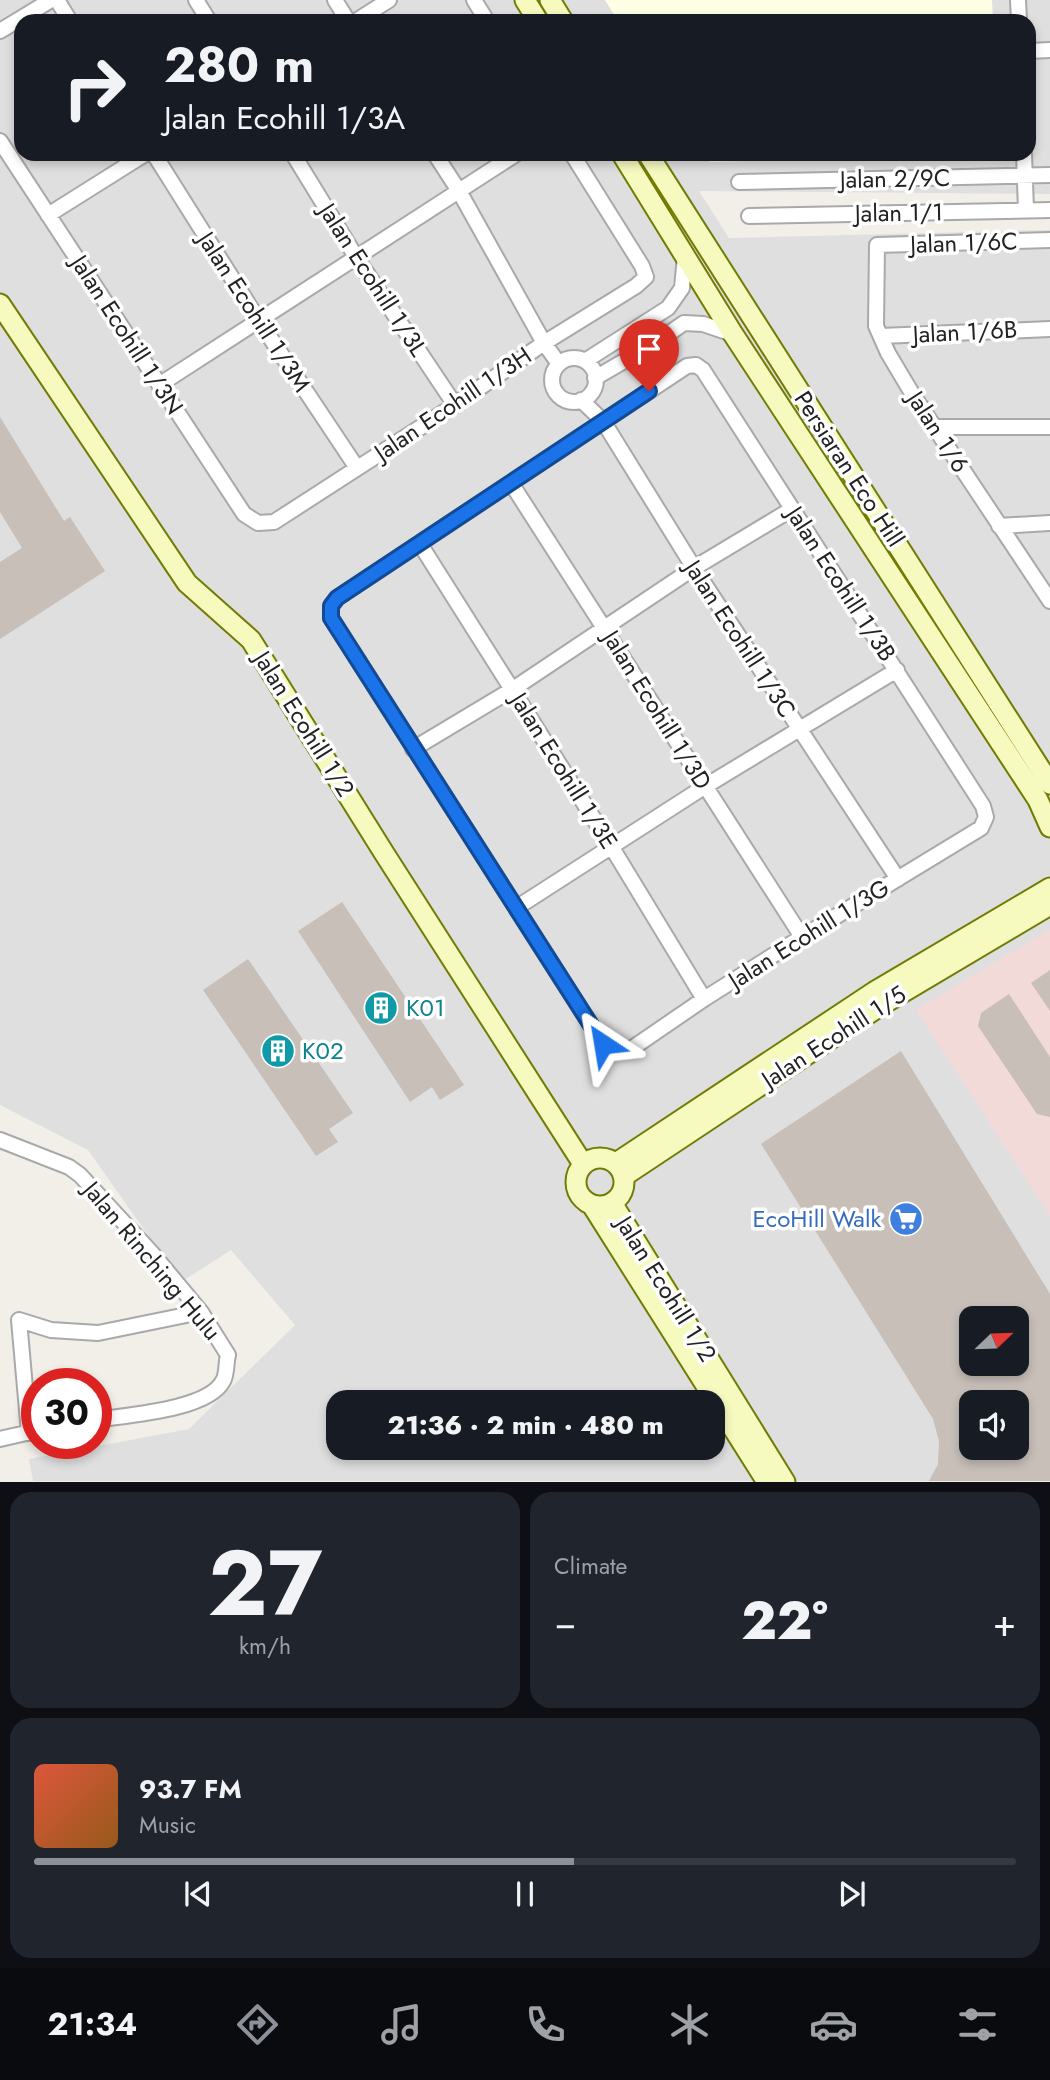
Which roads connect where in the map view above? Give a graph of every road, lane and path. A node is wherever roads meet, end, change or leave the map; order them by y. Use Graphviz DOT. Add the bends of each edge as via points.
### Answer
graph roads {
  1 [pos="51,0"];
  2 [pos="389,0"];
  3 [pos="28,14"];
  4 [pos="367,14"];
  5 [pos="0,141"];
  6 [pos="134,161"];
  7 [pos="158,161"];
  8 [pos="297,161"];
  9 [pos="440,161"];
  10 [pos="505,161"];
  11 [pos="576,161"];
  12 [pos="626,161"];
  13 [pos="652,161"];
  14 [pos="1024,161"];
  15 [pos="1050,175"];
  16 [pos="1024,176"];
  17 [pos="740,182"];
  18 [pos="459,191"];
  19 [pos="1026,210"];
  20 [pos="1050,210"];
  21 [pos="48,215"];
  22 [pos="749,216"];
  23 [pos="1050,240"];
  24 [pos="877,245"];
  25 [pos="685,255"];
  26 [pos="356,257"];
  27 [pos="0,304"];
  28 [pos="259,321"];
  29 [pos="1050,329"];
  30 [pos="733,334"];
  31 [pos="881,336"];
  32 [pos="544,343"];
  33 [pos="585,361"];
  34 [pos="559,363"];
  35 [pos="595,378"];
  36 [pos="159,385"];
  37 [pos="581,400"];
  38 [pos="454,404"];
  39 [pos="603,421"];
  40 [pos="935,427"];
  41 [pos="1050,428"];
  42 [pos="357,468"];
  43 [pos="511,484"];
  44 [pos="792,509"];
  45 [pos="258,523"];
  46 [pos="1050,523"];
  47 [pos="999,526"];
  48 [pos="420,544"];
  49 [pos="694,568"];
  50 [pos="1050,601"];
  51 [pos="605,627"];
  52 [pos="897,670"];
  53 [pos="513,689"];
  54 [pos="799,730"];
  55 [pos="413,749"];
  56 [pos="1050,784"];
  57 [pos="704,787"];
  58 [pos="983,806"];
  59 [pos="1050,827"];
  60 [pos="611,846"];
  61 [pos="898,879"];
  62 [pos="1050,888"];
  63 [pos="1050,905"];
  64 [pos="516,908"];
  65 [pos="802,937"];
  66 [pos="704,999"];
  67 [pos="0,1140"];
  68 [pos="583,1164"];
  69 [pos="620,1170"];
  70 [pos="612,1203"];
  71 [pos="592,1205"];
  72 [pos="201,1312"];
  73 [pos="23,1368"];
  74 [pos="112,1417"];
  75 [pos="21,1435"];
  76 [pos="0,1439"];
  77 [pos="767,1482"];
  78 [pos="785,1482"];
  1 -- 3 [label="street"];
  2 -- 4 [label="street"];
  5 -- 21 [label="street, Jalan Ecohill 1/3N"];
  6 -- 21 [label="street"];
  7 -- 28 [label="street, Jalan Ecohill 1/3M"];
  8 -- 26 [label="street, Jalan Ecohill 1/3L"];
  9 -- 18 [label="street"];
  10 -- 18 [label="street"];
  11 -- 32 [label="street, Jalan Ecohill 1/3H" via="646,277"];
  12 -- 25 [label="street"];
  13 -- 56 [label="street, Persiaran Eco Hill"];
  14 -- 16 [label="street"];
  15 -- 16 [label="street, Jalan 2/9C"];
  16 -- 17 [label="street, Jalan 2/9C"];
  16 -- 19 [label="street"];
  18 -- 26 [label="street"];
  18 -- 32 [label="street"];
  19 -- 20 [label="street, Jalan 1/1"];
  19 -- 22 [label="street, Jalan 1/1"];
  21 -- 36 [label="street, Jalan Ecohill 1/3N"];
  23 -- 24 [label="street, Jalan 1/6C"];
  24 -- 31 [label="street, Jalan 1/6" via="876,326"];
  25 -- 30 [label="street"];
  25 -- 33 [label="street" via="682,288 668,308"];
  26 -- 28 [label="street"];
  26 -- 38 [label="street, Jalan Ecohill 1/3L"];
  27 -- 68 [label="street, Jalan Ecohill 1/2" via="187,583 251,640"];
  28 -- 36 [label="street"];
  28 -- 42 [label="street, Jalan Ecohill 1/3M"];
  29 -- 31 [label="street, Jalan 1/6B"];
  30 -- 35 [label="street" via="684,323"];
  30 -- 59 [label="street" via="1038,800"];
  31 -- 40 [label="street, Jalan 1/6"];
  32 -- 34 [label="street"];
  32 -- 38 [label="street, Jalan Ecohill 1/3H"];
  33 -- 34 [label="street" via="572,358"];
  33 -- 35 [label="street"];
  34 -- 37 [label="street" via="552,375 557,393 568,401"];
  35 -- 37 [label="street" via="592,392"];
  36 -- 45 [label="street, Jalan Ecohill 1/3N" via="244,514"];
  37 -- 39 [label="street, Jalan Ecohill 1/3C"];
  38 -- 42 [label="street, Jalan Ecohill 1/3H"];
  39 -- 43 [label="street"];
  39 -- 44 [label="street, Jalan Ecohill 1/3B" via="687,366 696,365"];
  39 -- 49 [label="street, Jalan Ecohill 1/3C"];
  40 -- 41 [label="street"];
  40 -- 47 [label="street, Jalan 1/6"];
  42 -- 45 [label="street, Jalan Ecohill 1/3H" via="274,522"];
  43 -- 48 [label="street"];
  43 -- 51 [label="street, Jalan Ecohill 1/3D"];
  44 -- 49 [label="street"];
  44 -- 52 [label="street, Jalan Ecohill 1/3B"];
  46 -- 47 [label="street"];
  47 -- 50 [label="street, Jalan 1/6"];
  48 -- 53 [label="street, Jalan Ecohill 1/3E"];
  48 -- 55 [label="street" via="331,606 331,618"];
  49 -- 51 [label="street"];
  49 -- 54 [label="street, Jalan Ecohill 1/3C"];
  51 -- 53 [label="street"];
  51 -- 57 [label="street, Jalan Ecohill 1/3D"];
  52 -- 54 [label="street"];
  52 -- 58 [label="street, Jalan Ecohill 1/3B"];
  53 -- 55 [label="street"];
  53 -- 60 [label="street, Jalan Ecohill 1/3E"];
  54 -- 57 [label="street"];
  54 -- 61 [label="street, Jalan Ecohill 1/3C"];
  55 -- 64 [label="street"];
  57 -- 60 [label="street"];
  57 -- 65 [label="street, Jalan Ecohill 1/3D"];
  58 -- 61 [label="street, Jalan Ecohill 1/3G" via="986,817 981,828"];
  60 -- 64 [label="street"];
  60 -- 66 [label="street, Jalan Ecohill 1/3E"];
  61 -- 65 [label="street, Jalan Ecohill 1/3G"];
  62 -- 69 [label="street" via="874,992"];
  63 -- 69 [label="street, Jalan Ecohill 1/5"];
  64 -- 66 [label="street, Jalan Ecohill 1/3G" via="603,1044 618,1051 631,1049"];
  65 -- 66 [label="street, Jalan Ecohill 1/3G"];
  67 -- 72 [label="street, Jalan Rinching Hulu" via="80,1175"];
  68 -- 69 [label="street" via="603,1157"];
  68 -- 71 [label="street" via="576,1185 583,1200"];
  69 -- 70 [label="street" via="623,1192"];
  70 -- 71 [label="street"];
  70 -- 78 [label="street, Jalan Ecohill 1/2"];
  71 -- 77 [label="street, Jalan Ecohill 1/2"];
  72 -- 73 [label="street" via="99,1333 51,1330 19,1320"];
  72 -- 74 [label="street, Jalan Rinching Hulu" via="228,1354 223,1381 190,1405"];
  75 -- 76 [label="street"];
}
